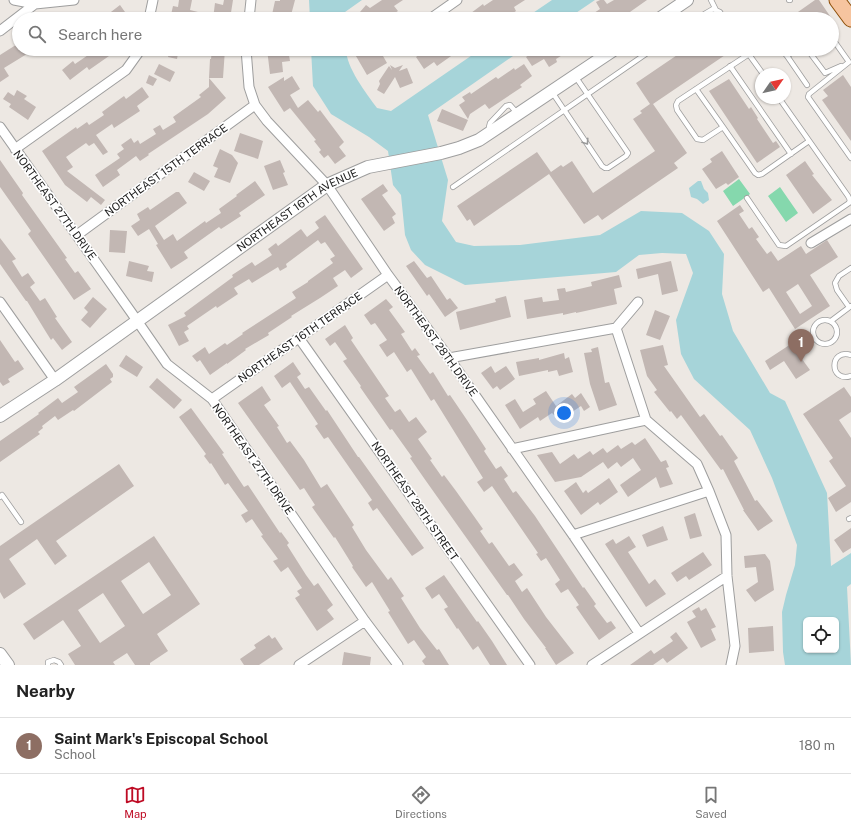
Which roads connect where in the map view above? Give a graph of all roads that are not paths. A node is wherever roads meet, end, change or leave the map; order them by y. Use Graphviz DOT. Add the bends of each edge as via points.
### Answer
graph roads {
  1 [pos="14,0"];
  2 [pos="74,0"];
  3 [pos="153,0"];
  4 [pos="252,0"];
  5 [pos="457,0"];
  6 [pos="687,0"];
  7 [pos="711,0"];
  8 [pos="838,0"];
  9 [pos="35,4"];
  10 [pos="716,10"];
  11 [pos="25,12"];
  12 [pos="151,12"];
  13 [pos="250,12"];
  14 [pos="440,12"];
  15 [pos="669,12"];
  16 [pos="705,12"];
  17 [pos="851,19"];
  18 [pos="12,22"];
  19 [pos="0,31"];
  20 [pos="839,48"];
  21 [pos="136,56"];
  22 [pos="247,56"];
  23 [pos="605,56"];
  24 [pos="643,56"];
  25 [pos="746,56"];
  26 [pos="750,56"];
  27 [pos="787,56"];
  28 [pos="813,56"];
  29 [pos="850,63"];
  30 [pos="730,66"];
  31 [pos="845,66"];
  32 [pos="759,68"];
  33 [pos="575,76"];
  34 [pos="806,85"];
  35 [pos="696,89"];
  36 [pos="552,92"];
  37 [pos="588,94"];
  38 [pos="784,104"];
  39 [pos="255,106"];
  40 [pos="564,110"];
  41 [pos="0,127"];
  42 [pos="723,127"];
  43 [pos="809,141"];
  44 [pos="15,149"];
  45 [pos="791,154"];
  46 [pos="851,158"];
  47 [pos="327,185"];
  48 [pos="454,186"];
  49 [pos="747,198"];
  50 [pos="851,219"];
  51 [pos="77,235"];
  52 [pos="811,243"];
  53 [pos="851,268"];
  54 [pos="388,276"];
  55 [pos="0,302"];
  56 [pos="638,302"];
  57 [pos="850,307"];
  58 [pos="137,320"];
  59 [pos="831,320"];
  60 [pos="616,328"];
  61 [pos="299,338"];
  62 [pos="851,355"];
  63 [pos="449,358"];
  64 [pos="850,377"];
  65 [pos="55,380"];
  66 [pos="212,399"];
  67 [pos="0,416"];
  68 [pos="646,420"];
  69 [pos="512,449"];
  70 [pos="709,491"];
  71 [pos="0,497"];
  72 [pos="21,522"];
  73 [pos="573,535"];
  74 [pos="727,576"];
  75 [pos="365,621"];
  76 [pos="639,633"];
  77 [pos="0,654"];
  78 [pos="8,665"];
  79 [pos="48,665"];
  80 [pos="61,665"];
  81 [pos="299,665"];
  82 [pos="398,665"];
  83 [pos="530,665"];
  84 [pos="592,665"];
  85 [pos="731,665"];
  1 -- 9 [label="street"];
  2 -- 9 [label="street"];
  3 -- 12 [label="street"];
  4 -- 13 [label="street"];
  5 -- 14 [label="street"];
  6 -- 15 [label="street"];
  7 -- 10 [label="lane"];
  8 -- 17 [label="main road"];
  9 -- 11 [label="street"];
  10 -- 16 [label="lane"];
  18 -- 19 [label="street"];
  20 -- 29 [label="lane"];
  21 -- 44 [label="street" via="126,70"];
  22 -- 39 [label="street, NORTHEAST 28TH DRIVE" via="249,87"];
  23 -- 33 [label="street, NORTHEAST 16TH AVENUE"];
  24 -- 37 [label="lane"];
  25 -- 30 [label="lane"];
  26 -- 32 [label="lane"];
  27 -- 34 [label="lane"];
  28 -- 31 [label="lane" via="825,73"];
  29 -- 31 [label="lane"];
  30 -- 35 [label="lane"];
  30 -- 45 [label="lane"];
  31 -- 46 [label="lane" via="808,97"];
  33 -- 36 [label="street, NORTHEAST 16TH AVENUE"];
  33 -- 37 [label="lane"];
  35 -- 42 [label="lane"];
  35 -- 42 [label="lane" via="676,105 697,139 703,140"];
  36 -- 40 [label="lane"];
  36 -- 47 [label="street, NORTHEAST 16TH AVENUE" via="469,145 368,167"];
  37 -- 40 [label="lane"];
  40 -- 37 [label="lane, one-way" via="602,166 608,168 628,153"];
  38 -- 43 [label="lane"];
  39 -- 47 [label="street, NORTHEAST 28TH DRIVE"];
  39 -- 51 [label="street, NORTHEAST 15TH TERRACE"];
  40 -- 48 [label="lane"];
  41 -- 44 [label="street, NORTHEAST 27TH DRIVE"];
  42 -- 45 [label="lane" via="758,175"];
  43 -- 45 [label="lane"];
  43 -- 49 [label="lane" via="848,196 850,203 786,246 782,246"];
  44 -- 51 [label="street, NORTHEAST 27TH DRIVE"];
  47 -- 54 [label="street, NORTHEAST 28TH DRIVE"];
  47 -- 58 [label="street, NORTHEAST 16TH AVENUE"];
  50 -- 52 [label="street"];
  51 -- 58 [label="street, NORTHEAST 27TH DRIVE"];
  53 -- 57 [label="lane" via="839,276 835,283 837,290"];
  54 -- 61 [label="street, NORTHEAST 16TH TERRACE"];
  54 -- 63 [label="street, NORTHEAST 28TH DRIVE"];
  55 -- 65 [label="street"];
  56 -- 60 [label="street"];
  57 -- 59 [label="lane"];
  58 -- 65 [label="street, NORTHEAST 16TH AVENUE"];
  58 -- 66 [label="street, NORTHEAST 27TH DRIVE" via="167,364"];
  59 -- 59 [label="lane" via="821,321 812,329 813,336 820,344 828,344 836,336 836,327"];
  60 -- 63 [label="street"];
  60 -- 68 [label="street"];
  61 -- 66 [label="street, NORTHEAST 16TH TERRACE"];
  61 -- 83 [label="street, NORTHEAST 28TH STREET"];
  62 -- 64 [label="lane" via="840,355 834,365 838,374"];
  63 -- 69 [label="street, NORTHEAST 28TH DRIVE"];
  65 -- 67 [label="street, NORTHEAST 16TH AVENUE"];
  66 -- 75 [label="street, NORTHEAST 27TH DRIVE"];
  68 -- 69 [label="street"];
  68 -- 70 [label="street" via="697,464"];
  69 -- 73 [label="street, NORTHEAST 28TH DRIVE"];
  70 -- 73 [label="street"];
  70 -- 74 [label="street" via="726,535"];
  71 -- 72 [label="lane" via="2,495"];
  73 -- 76 [label="street, NORTHEAST 28TH DRIVE"];
  74 -- 76 [label="street"];
  74 -- 85 [label="street" via="735,646"];
  75 -- 81 [label="street"];
  75 -- 82 [label="street, NORTHEAST 27TH DRIVE"];
  76 -- 84 [label="street"];
  77 -- 78 [label="street"];
  79 -- 80 [label="lane" via="48,662 54,660"];
}
